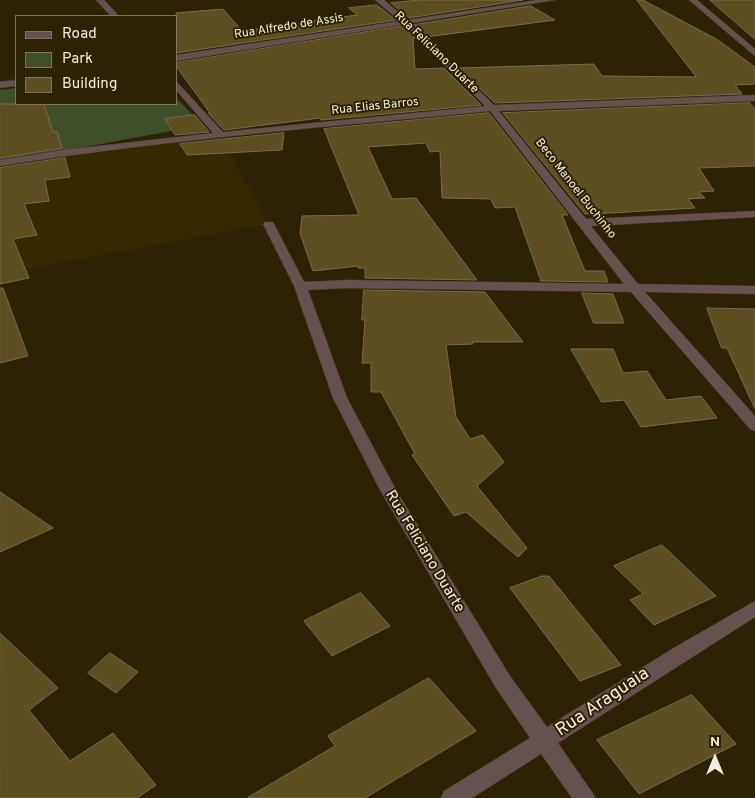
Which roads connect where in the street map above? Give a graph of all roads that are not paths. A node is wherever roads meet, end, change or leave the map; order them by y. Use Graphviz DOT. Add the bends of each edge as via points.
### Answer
graph roads {
  1 [pos="100,0"];
  2 [pos="379,0"];
  3 [pos="551,0"];
  4 [pos="693,0"];
  5 [pos="114,15"];
  6 [pos="406,22"];
  7 [pos="755,53"];
  8 [pos="178,58"];
  9 [pos="15,83"];
  10 [pos="0,85"];
  11 [pos="178,86"];
  12 [pos="755,98"];
  13 [pos="492,108"];
  14 [pos="220,135"];
  15 [pos="0,163"];
  16 [pos="755,214"];
  17 [pos="584,223"];
  18 [pos="269,224"];
  19 [pos="300,286"];
  20 [pos="634,288"];
  21 [pos="755,290"];
  22 [pos="755,426"];
  23 [pos="755,608"];
  24 [pos="545,742"];
  25 [pos="452,798"];
  26 [pos="585,798"];
  1 -- 5 [label="street"];
  2 -- 6 [label="street, Rua Feliciano Duarte"];
  3 -- 6 [label="street, Rua Alfredo de Assis"];
  4 -- 7 [label="street"];
  6 -- 8 [label="street, Rua Alfredo de Assis"];
  6 -- 13 [label="street, Rua Feliciano Duarte"];
  9 -- 10 [label="street"];
  11 -- 14 [label="street"];
  12 -- 13 [label="street, Rua Elias Barros"];
  13 -- 14 [label="street, Rua Elias Barros"];
  13 -- 17 [label="street, Beco Manoel Buchinho"];
  14 -- 15 [label="street, Rua Elias Barros" via="63,152"];
  16 -- 17 [label="street"];
  17 -- 20 [label="street, Beco Manoel Buchinho"];
  18 -- 19 [label="street, Rua Feliciano Duarte"];
  19 -- 20 [label="street"];
  19 -- 24 [label="street, Rua Feliciano Duarte" via="340,398 388,490 503,682"];
  20 -- 21 [label="street"];
  20 -- 22 [label="street"];
  23 -- 24 [label="street, Rua Araguaia" via="682,651"];
  24 -- 25 [label="street, Rua Araguaia"];
  24 -- 26 [label="street, Rua Feliciano Duarte"];
}
